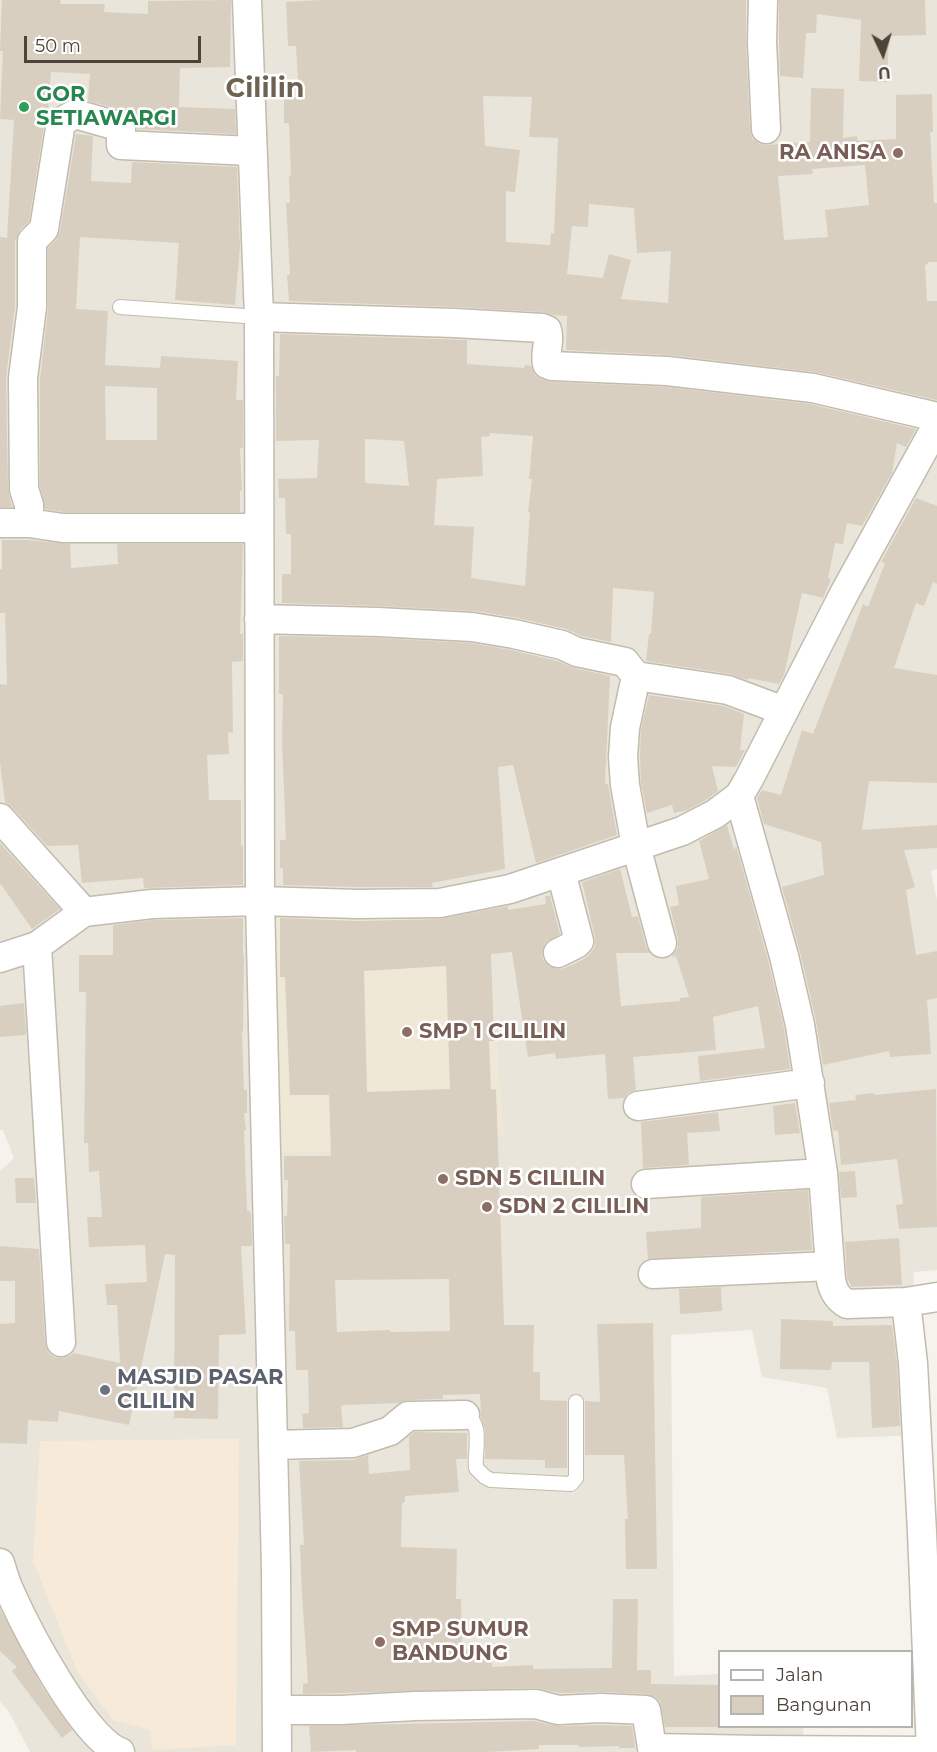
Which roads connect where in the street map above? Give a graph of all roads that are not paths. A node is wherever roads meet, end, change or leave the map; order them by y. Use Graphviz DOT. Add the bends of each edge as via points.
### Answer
graph roads {
  1 [pos="247,0"];
  2 [pos="763,0"];
  3 [pos="766,129"];
  4 [pos="252,151"];
  5 [pos="120,307"];
  6 [pos="259,317"];
  7 [pos="937,417"];
  8 [pos="937,425"];
  9 [pos="0,523"];
  10 [pos="29,523"];
  11 [pos="258,528"];
  12 [pos="259,619"];
  13 [pos="636,676"];
  14 [pos="784,711"];
  15 [pos="739,796"];
  16 [pos="0,818"];
  17 [pos="636,846"];
  18 [pos="561,872"];
  19 [pos="260,901"];
  20 [pos="84,912"];
  21 [pos="662,943"];
  22 [pos="37,946"];
  23 [pos="558,953"];
  24 [pos="0,958"];
  25 [pos="810,1083"];
  26 [pos="638,1106"];
  27 [pos="823,1173"];
  28 [pos="646,1184"];
  29 [pos="830,1266"];
  30 [pos="653,1274"];
  31 [pos="937,1298"];
  32 [pos="906,1302"];
  33 [pos="62,1342"];
  34 [pos="576,1402"];
  35 [pos="465,1415"];
  36 [pos="273,1445"];
  37 [pos="0,1563"];
  38 [pos="277,1710"];
  39 [pos="931,1751"];
  40 [pos="120,1752"];
  41 [pos="277,1752"];
  1 -- 4 [label="street"];
  2 -- 3 [label="street"];
  4 -- 6 [label="street"];
  4 -- 10 [label="street" via="121,145 121,127 75,114 61,122 44,229 32,241 32,307 23,378 24,489"];
  5 -- 6 [label="lane"];
  6 -- 7 [label="street" via="542,328 549,335 546,360 552,366 667,371 813,388"];
  6 -- 11 [label="street"];
  8 -- 14 [label="street"];
  9 -- 10 [label="street"];
  10 -- 11 [label="street" via="63,528"];
  11 -- 12 [label="street"];
  12 -- 13 [label="street" via="472,627 625,662"];
  12 -- 19 [label="street"];
  13 -- 14 [label="street" via="728,690"];
  13 -- 17 [label="street" via="622,757"];
  14 -- 15 [label="street"];
  15 -- 17 [label="street" via="682,831"];
  15 -- 25 [label="street" via="784,956"];
  16 -- 20 [label="street"];
  17 -- 18 [label="street"];
  17 -- 21 [label="street"];
  18 -- 19 [label="street" via="510,889 440,903"];
  18 -- 23 [label="street" via="579,941"];
  19 -- 20 [label="street" via="152,904"];
  19 -- 36 [label="street"];
  20 -- 22 [label="street"];
  22 -- 24 [label="street"];
  22 -- 33 [label="street"];
  25 -- 26 [label="street"];
  25 -- 27 [label="street"];
  27 -- 28 [label="street"];
  27 -- 29 [label="street"];
  29 -- 30 [label="street"];
  29 -- 32 [label="street" via="833,1290 847,1304"];
  31 -- 32 [label="street"];
  32 -- 39 [label="street" via="922,1521"];
  34 -- 35 [label="lane" via="576,1478 571,1484 485,1478 476,1468 476,1426"];
  35 -- 36 [label="street" via="408,1416 390,1431 353,1443"];
  36 -- 38 [label="street"];
  37 -- 40 [label="street" via="38,1649 98,1736"];
  38 -- 39 [label="street" via="536,1704 558,1710 646,1710 652,1748"];
  38 -- 41 [label="street"];
}
